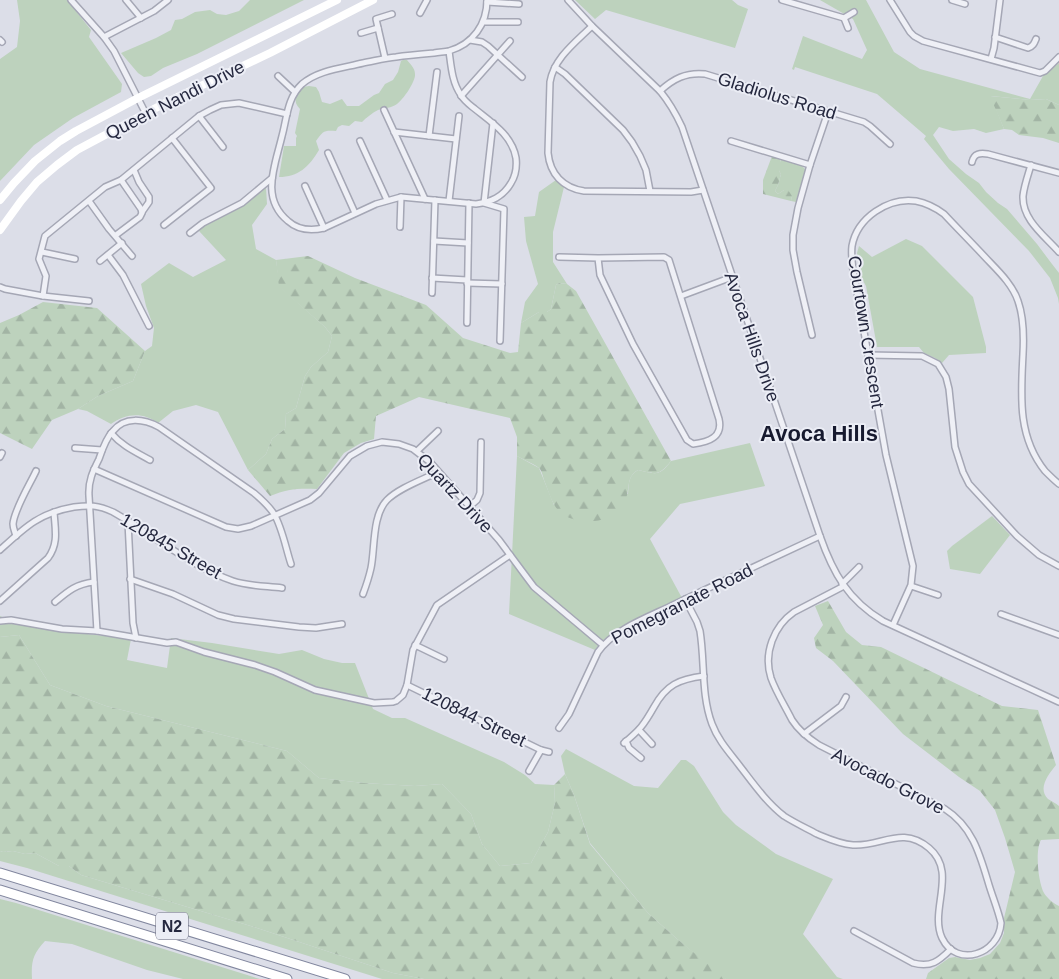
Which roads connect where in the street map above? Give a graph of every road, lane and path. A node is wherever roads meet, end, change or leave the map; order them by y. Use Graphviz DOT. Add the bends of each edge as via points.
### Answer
graph roads {
  1 [pos="71,0"];
  2 [pos="126,0"];
  3 [pos="168,0"];
  4 [pos="337,0"];
  5 [pos="373,0"];
  6 [pos="427,0"];
  7 [pos="568,0"];
  8 [pos="782,0"];
  9 [pos="890,0"];
  10 [pos="952,0"];
  11 [pos="1000,0"];
  12 [pos="487,1"];
  13 [pos="519,4"];
  14 [pos="966,4"];
  15 [pos="854,12"];
  16 [pos="420,13"];
  17 [pos="392,14"];
  18 [pos="141,18"];
  19 [pos="844,18"];
  20 [pos="484,22"];
  21 [pos="518,22"];
  22 [pos="592,26"];
  23 [pos="378,28"];
  24 [pos="848,28"];
  25 [pos="361,33"];
  26 [pos="104,37"];
  27 [pos="995,37"];
  28 [pos="1036,39"];
  29 [pos="470,40"];
  30 [pos="510,41"];
  31 [pos="449,51"];
  32 [pos="497,55"];
  33 [pos="1059,57"];
  34 [pos="385,58"];
  35 [pos="990,59"];
  36 [pos="555,67"];
  37 [pos="437,72"];
  38 [pos="278,76"];
  39 [pos="522,77"];
  40 [pos="660,90"];
  41 [pos="295,92"];
  42 [pos="461,96"];
  43 [pos="138,98"];
  44 [pos="384,110"];
  45 [pos="828,112"];
  46 [pos="146,114"];
  47 [pos="286,114"];
  48 [pos="199,116"];
  49 [pos="459,116"];
  50 [pos="493,123"];
  51 [pos="394,132"];
  52 [pos="429,136"];
  53 [pos="172,138"];
  54 [pos="456,139"];
  55 [pos="360,141"];
  56 [pos="731,141"];
  57 [pos="890,144"];
  58 [pos="223,147"];
  59 [pos="328,153"];
  60 [pos="972,162"];
  61 [pos="810,165"];
  62 [pos="1031,165"];
  63 [pos="134,170"];
  64 [pos="1059,173"];
  65 [pos="272,178"];
  66 [pos="121,180"];
  67 [pos="304,186"];
  68 [pos="703,190"];
  69 [pos="650,191"];
  70 [pos="402,197"];
  71 [pos="424,198"];
  72 [pos="0,200"];
  73 [pos="386,200"];
  74 [pos="435,200"];
  75 [pos="89,201"];
  76 [pos="449,201"];
  77 [pos="469,203"];
  78 [pos="484,203"];
  79 [pos="142,213"];
  80 [pos="355,213"];
  81 [pos="164,225"];
  82 [pos="400,227"];
  83 [pos="324,228"];
  84 [pos="0,230"];
  85 [pos="190,233"];
  86 [pos="116,235"];
  87 [pos="434,241"];
  88 [pos="122,243"];
  89 [pos="468,243"];
  90 [pos="42,252"];
  91 [pos="1059,252"];
  92 [pos="108,255"];
  93 [pos="132,256"];
  94 [pos="559,257"];
  95 [pos="598,258"];
  96 [pos="75,259"];
  97 [pos="100,261"];
  98 [pos="732,277"];
  99 [pos="432,278"];
  100 [pos="467,282"];
  101 [pos="502,284"];
  102 [pos="0,287"];
  103 [pos="432,293"];
  104 [pos="43,296"];
  105 [pos="681,296"];
  106 [pos="89,301"];
  107 [pos="467,323"];
  108 [pos="150,326"];
  109 [pos="812,335"];
  110 [pos="500,341"];
  111 [pos="868,355"];
  112 [pos="438,431"];
  113 [pos="111,433"];
  114 [pos="481,442"];
  115 [pos="75,448"];
  116 [pos="102,450"];
  117 [pos="417,451"];
  118 [pos="150,460"];
  119 [pos="94,469"];
  120 [pos="36,471"];
  121 [pos="438,472"];
  122 [pos="1059,484"];
  123 [pos="90,505"];
  124 [pos="470,506"];
  125 [pos="54,512"];
  126 [pos="274,515"];
  127 [pos="128,522"];
  128 [pos="16,536"];
  129 [pos="820,536"];
  130 [pos="0,550"];
  131 [pos="510,555"];
  132 [pos="291,564"];
  133 [pos="1059,566"];
  134 [pos="860,567"];
  135 [pos="130,579"];
  136 [pos="94,582"];
  137 [pos="843,585"];
  138 [pos="911,586"];
  139 [pos="282,588"];
  140 [pos="363,594"];
  141 [pos="938,595"];
  142 [pos="685,599"];
  143 [pos="0,601"];
  144 [pos="55,602"];
  145 [pos="1001,614"];
  146 [pos="0,621"];
  147 [pos="342,624"];
  148 [pos="893,625"];
  149 [pos="97,631"];
  150 [pos="1059,635"];
  151 [pos="136,638"];
  152 [pos="603,645"];
  153 [pos="414,646"];
  154 [pos="444,659"];
  155 [pos="704,676"];
  156 [pos="408,685"];
  157 [pos="846,697"];
  158 [pos="1059,702"];
  159 [pos="559,728"];
  160 [pos="639,730"];
  161 [pos="804,734"];
  162 [pos="652,744"];
  163 [pos="541,750"];
  164 [pos="549,752"];
  165 [pos="642,758"];
  166 [pos="530,770"];
  167 [pos="0,873"];
  168 [pos="0,890"];
  169 [pos="854,931"];
  170 [pos="951,949"];
  171 [pos="287,979"];
  172 [pos="345,979"];
  1 -- 26 [label="street"];
  2 -- 18 [label="street"];
  3 -- 18 [label="street"];
  4 -- 43 [label="main road, Queen Nandi Drive"];
  5 -- 46 [label="main road, Queen Nandi Drive"];
  6 -- 16 [label="street"];
  7 -- 22 [label="street, Avoca Hills Drive"];
  8 -- 19 [label="street"];
  9 -- 35 [label="street" via="917,38"];
  10 -- 14 [label="street"];
  11 -- 27 [label="street"];
  12 -- 13 [label="street"];
  12 -- 20 [label="street"];
  15 -- 19 [label="street"];
  17 -- 23 [label="street" via="377,19"];
  18 -- 26 [label="street"];
  19 -- 24 [label="street"];
  20 -- 21 [label="street"];
  20 -- 29 [label="street"];
  22 -- 36 [label="street"];
  22 -- 40 [label="street, Avoca Hills Drive"];
  23 -- 25 [label="street"];
  23 -- 34 [label="street"];
  26 -- 43 [label="street"];
  27 -- 28 [label="street" via="1028,48"];
  27 -- 35 [label="street"];
  29 -- 31 [label="street"];
  29 -- 32 [label="street" via="485,44"];
  30 -- 32 [label="street"];
  31 -- 34 [label="street"];
  31 -- 42 [label="street"];
  32 -- 39 [label="street"];
  32 -- 42 [label="street"];
  33 -- 35 [label="street" via="1040,72"];
  34 -- 41 [label="street" via="321,73 307,80"];
  36 -- 69 [label="street" via="623,130 640,156"];
  36 -- 69 [label="street" via="550,82 548,153 554,174 565,185 579,190"];
  37 -- 52 [label="street"];
  38 -- 41 [label="street"];
  40 -- 45 [label="street, Gladiolus Road" via="685,74 705,74"];
  40 -- 68 [label="street, Avoca Hills Drive" via="682,127"];
  41 -- 47 [label="street"];
  42 -- 50 [label="street"];
  43 -- 46 [label="street"];
  43 -- 72 [label="main road, Queen Nandi Drive" via="60,141 24,172"];
  44 -- 51 [label="street"];
  45 -- 57 [label="street, Gladiolus Road" via="867,124"];
  45 -- 61 [label="street"];
  46 -- 84 [label="main road, Queen Nandi Drive" via="77,150 57,165 37,182"];
  47 -- 48 [label="street" via="232,103 216,106"];
  47 -- 65 [label="street"];
  48 -- 53 [label="street"];
  48 -- 58 [label="street"];
  49 -- 54 [label="street"];
  50 -- 78 [label="street"];
  50 -- 78 [label="street" via="512,145 516,168 505,191"];
  51 -- 52 [label="street"];
  51 -- 71 [label="street"];
  52 -- 54 [label="street"];
  53 -- 63 [label="street"];
  53 -- 81 [label="street" via="211,188"];
  54 -- 76 [label="street"];
  55 -- 73 [label="street"];
  56 -- 61 [label="street"];
  59 -- 80 [label="street"];
  60 -- 62 [label="street" via="975,155 982,153"];
  61 -- 109 [label="street" via="793,235 797,272"];
  62 -- 64 [label="street"];
  62 -- 91 [label="street" via="1023,197 1025,209 1033,224"];
  63 -- 66 [label="street"];
  63 -- 79 [label="street" via="149,197"];
  65 -- 83 [label="street" via="274,205 287,221 307,229"];
  65 -- 85 [label="street" via="242,204 202,223"];
  66 -- 75 [label="street"];
  66 -- 79 [label="street"];
  67 -- 83 [label="street"];
  68 -- 69 [label="street"];
  68 -- 98 [label="street, Avoca Hills Drive"];
  70 -- 71 [label="street"];
  70 -- 73 [label="street"];
  70 -- 82 [label="street"];
  71 -- 74 [label="street"];
  73 -- 80 [label="street"];
  74 -- 76 [label="street"];
  74 -- 87 [label="street"];
  75 -- 86 [label="street"];
  75 -- 90 [label="street" via="46,235"];
  76 -- 77 [label="street"];
  77 -- 78 [label="street"];
  77 -- 89 [label="street"];
  78 -- 101 [label="street" via="504,209"];
  79 -- 86 [label="street"];
  80 -- 83 [label="street"];
  86 -- 88 [label="street"];
  87 -- 89 [label="street"];
  87 -- 99 [label="street"];
  88 -- 92 [label="street"];
  88 -- 93 [label="street"];
  89 -- 100 [label="street"];
  90 -- 96 [label="street"];
  90 -- 104 [label="street" via="40,258 46,276"];
  92 -- 97 [label="street"];
  92 -- 108 [label="street" via="123,275"];
  94 -- 95 [label="street"];
  95 -- 105 [label="street" via="666,257 671,263"];
  95 -- 105 [label="street" via="600,275 633,344 687,440 696,444 712,439 720,426"];
  98 -- 105 [label="street"];
  98 -- 129 [label="street, Avoca Hills Drive"];
  99 -- 100 [label="street"];
  99 -- 103 [label="street"];
  100 -- 101 [label="street"];
  100 -- 107 [label="street"];
  101 -- 110 [label="street"];
  102 -- 104 [label="street"];
  104 -- 106 [label="street"];
  111 -- 122 [label="street, Courtown Crescent" via="852,270 855,237 866,220 891,203 917,202 936,208 1004,277 1018,300 1024,338 1023,421 1039,462"];
  111 -- 133 [label="street" via="922,356 938,364 946,377 955,447 969,484 1017,536 1038,555"];
  111 -- 138 [label="street, Courtown Crescent" via="886,455 911,557"];
  112 -- 117 [label="street"];
  113 -- 116 [label="street"];
  113 -- 118 [label="street" via="128,448"];
  113 -- 126 [label="street" via="132,420 153,424 254,493"];
  114 -- 124 [label="street" via="480,493"];
  115 -- 116 [label="street"];
  116 -- 119 [label="street"];
  117 -- 121 [label="street, Quartz Drive"];
  117 -- 126 [label="street, Quartz Drive" via="390,442 366,446 350,456 310,500"];
  119 -- 123 [label="street" via="89,483"];
  119 -- 126 [label="street, Quartz Drive" via="226,527 244,528"];
  120 -- 128 [label="street" via="14,520"];
  121 -- 124 [label="street, Quartz Drive"];
  121 -- 140 [label="street" via="392,496 383,505"];
  123 -- 125 [label="street"];
  123 -- 127 [label="street, 120845 Street" via="106,508"];
  123 -- 136 [label="street"];
  124 -- 131 [label="street, Quartz Drive"];
  125 -- 128 [label="street" via="36,520"];
  125 -- 143 [label="street" via="53,551"];
  126 -- 132 [label="street"];
  127 -- 135 [label="street"];
  127 -- 139 [label="street, 120845 Street" via="198,565 231,580"];
  128 -- 130 [label="street"];
  129 -- 137 [label="street, Avoca Hills Drive"];
  129 -- 142 [label="street, Pomegranate Road"];
  131 -- 152 [label="street, Quartz Drive" via="534,586"];
  131 -- 153 [label="street" via="440,603"];
  134 -- 137 [label="street, Avocado Grove"];
  135 -- 147 [label="street" via="234,619 316,628"];
  135 -- 151 [label="street"];
  136 -- 144 [label="street" via="74,587"];
  136 -- 149 [label="street"];
  137 -- 148 [label="street, Avoca Hills Drive" via="870,613"];
  137 -- 161 [label="street, Avocado Grove" via="790,615 776,631 771,645 771,678 792,720"];
  138 -- 141 [label="street"];
  138 -- 148 [label="street, Courtown Crescent"];
  142 -- 152 [label="street, Pomegranate Road" via="626,628"];
  142 -- 155 [label="street" via="700,631"];
  145 -- 150 [label="street"];
  146 -- 149 [label="street"];
  148 -- 158 [label="street, Avoca Hills Drive"];
  149 -- 151 [label="street"];
  151 -- 156 [label="street" via="176,642 276,672 315,690 374,703 396,701"];
  152 -- 159 [label="street, Pomegranate Road"];
  153 -- 154 [label="street"];
  153 -- 156 [label="street"];
  155 -- 160 [label="street" via="685,679 667,689"];
  155 -- 170 [label="street" via="709,714 715,731 768,802 783,815 843,844 866,845 905,837 921,842 933,852 942,873 940,928 942,938"];
  156 -- 163 [label="street, 120844 Street"];
  157 -- 161 [label="street" via="841,706"];
  160 -- 162 [label="street"];
  160 -- 165 [label="street" via="625,742"];
  161 -- 170 [label="street, Avocado Grove" via="818,745 945,809 972,836 999,916 1000,928 994,942 982,952 973,955"];
  163 -- 164 [label="street, 120844 Street"];
  163 -- 166 [label="street, 120844 Street"];
  167 -- 172 [label="highway, N2"];
  168 -- 171 [label="highway, N2"];
  169 -- 170 [label="street" via="920,965 936,962"];
}
